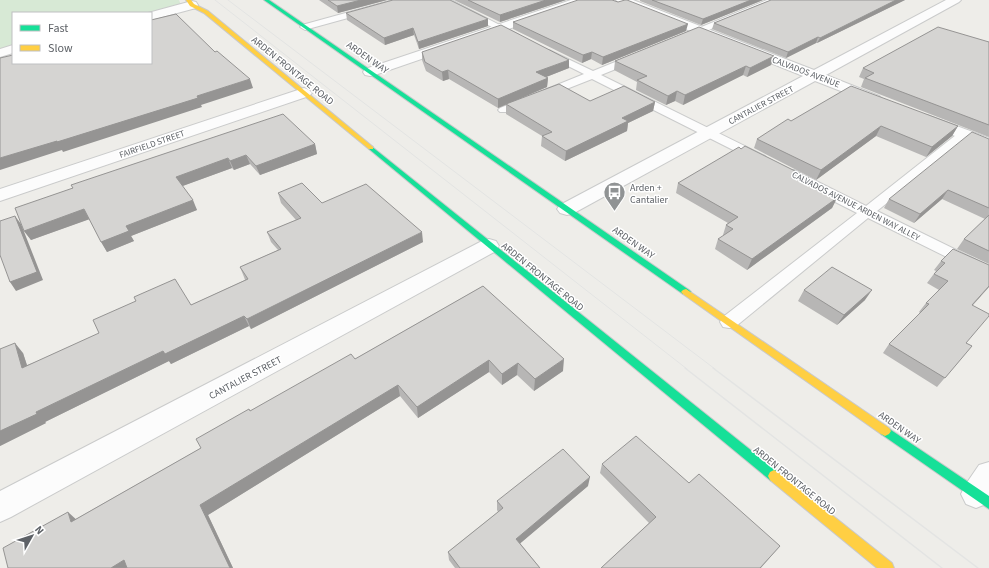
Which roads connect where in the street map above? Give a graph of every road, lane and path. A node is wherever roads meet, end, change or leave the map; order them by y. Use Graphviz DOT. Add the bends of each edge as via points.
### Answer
graph roads {
  1 [pos="266,0"];
  2 [pos="403,0"];
  3 [pos="444,0"];
  4 [pos="583,0"];
  5 [pos="622,0"];
  6 [pos="774,0"];
  7 [pos="955,0"];
  8 [pos="190,3"];
  9 [pos="152,16"];
  10 [pos="305,27"];
  11 [pos="501,28"];
  12 [pos="699,30"];
  13 [pos="522,39"];
  14 [pos="678,39"];
  15 [pos="536,46"];
  16 [pos="12,49"];
  17 [pos="0,53"];
  18 [pos="642,54"];
  19 [pos="370,72"];
  20 [pos="593,74"];
  21 [pos="815,76"];
  22 [pos="304,93"];
  23 [pos="886,104"];
  24 [pos="504,110"];
  25 [pos="915,115"];
  26 [pos="709,133"];
  27 [pos="965,134"];
  28 [pos="989,144"];
  29 [pos="0,196"];
  30 [pos="567,209"];
  31 [pos="867,212"];
  32 [pos="489,246"];
  33 [pos="989,273"];
  34 [pos="729,322"];
  35 [pos="985,491"];
  36 [pos="0,507"];
  37 [pos="887,568"];
  1 -- 10 [label="street, ARDEN WAY"];
  2 -- 10 [label="lane"];
  3 -- 11 [label="lane"];
  4 -- 11 [label="street"];
  5 -- 12 [label="street, CALVADOS AVENUE"];
  6 -- 12 [label="lane"];
  7 -- 21 [label="street, CANTALIER STREET"];
  8 -- 9 [label="street"];
  8 -- 22 [label="street, ARDEN FRONTAGE ROAD" via="206,12"];
  10 -- 19 [label="street, ARDEN WAY"];
  11 -- 13 [label="lane"];
  11 -- 19 [label="street"];
  12 -- 14 [label="lane"];
  12 -- 21 [label="street, CALVADOS AVENUE"];
  15 -- 20 [label="lane, CALVADOS AVENUE ARDEN WAY ALLEY"];
  16 -- 17 [label="street"];
  18 -- 20 [label="lane"];
  19 -- 30 [label="street, ARDEN WAY"];
  20 -- 24 [label="lane"];
  20 -- 26 [label="lane, CALVADOS AVENUE ARDEN WAY ALLEY"];
  21 -- 23 [label="street, CALVADOS AVENUE"];
  21 -- 26 [label="street, CANTALIER STREET"];
  22 -- 29 [label="street, FAIRFIELD STREET"];
  22 -- 32 [label="street, ARDEN FRONTAGE ROAD"];
  25 -- 27 [label="street"];
  26 -- 30 [label="street, CANTALIER STREET"];
  26 -- 31 [label="lane, CALVADOS AVENUE ARDEN WAY ALLEY"];
  27 -- 28 [label="street"];
  27 -- 31 [label="lane"];
  30 -- 34 [label="street, ARDEN WAY"];
  31 -- 33 [label="lane, CALVADOS AVENUE ARDEN WAY ALLEY"];
  31 -- 34 [label="lane"];
  32 -- 36 [label="street, CANTALIER STREET"];
  32 -- 37 [label="street, ARDEN FRONTAGE ROAD"];
  34 -- 35 [label="street, ARDEN WAY"];
}
